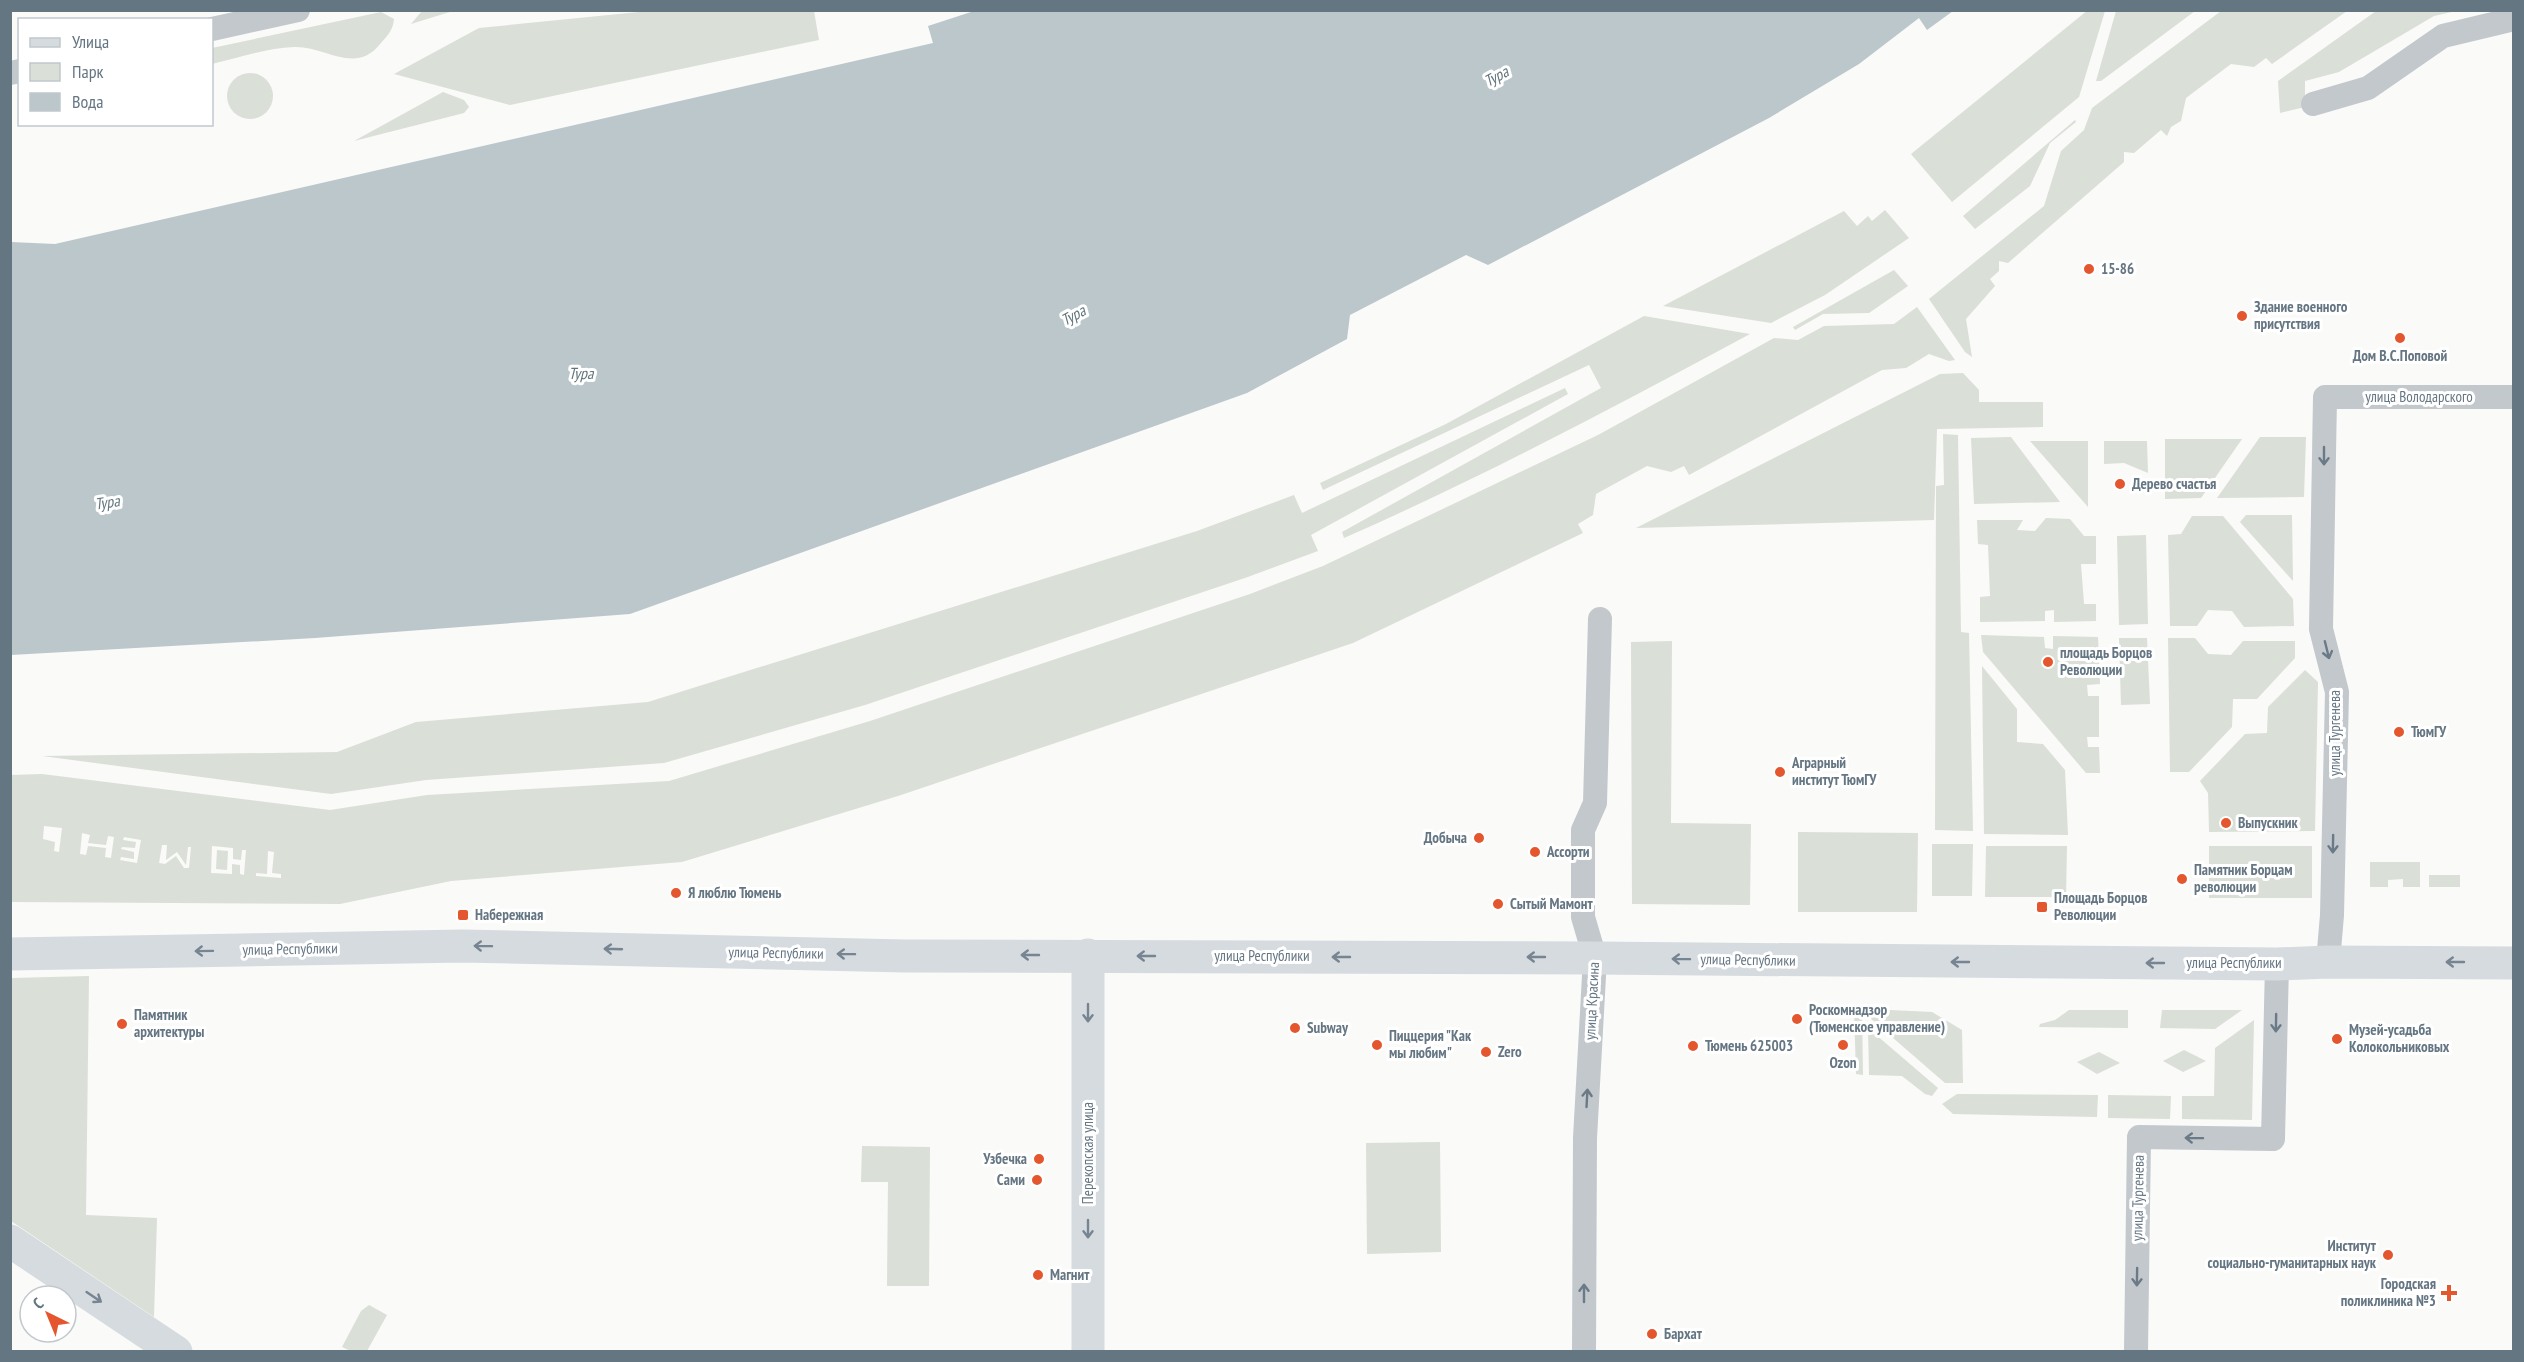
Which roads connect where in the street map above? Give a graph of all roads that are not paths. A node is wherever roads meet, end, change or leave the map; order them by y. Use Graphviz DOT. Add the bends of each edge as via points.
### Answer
graph roads {
  1 [pos="298,10"];
  2 [pos="2514,19"];
  3 [pos="213,29"];
  4 [pos="2313,104"];
  5 [pos="2325,397"];
  6 [pos="2514,397"];
  7 [pos="1600,619"];
  8 [pos="10,954"];
  9 [pos="1088,955"];
  10 [pos="1595,958"];
  11 [pos="2328,962"];
  12 [pos="2514,963"];
  13 [pos="2277,964"];
  14 [pos="10,1241"];
  15 [pos="176,1352"];
  16 [pos="1088,1352"];
  17 [pos="1584,1352"];
  18 [pos="2136,1352"];
  1 -- 3 [label="street"];
  2 -- 4 [label="street" via="2443,36 2368,88"];
  5 -- 6 [label="street, улица Володарского"];
  5 -- 11 [label="street, улица Тургенева, one-way" via="2321,629 2337,692"];
  7 -- 10 [label="street, улица Красина" via="1595,803 1583,830 1583,917"];
  9 -- 8 [label="main road, улица Республики, one-way" via="905,956 463,946"];
  10 -- 9 [label="main road, улица Республики, one-way"];
  9 -- 16 [label="main road, Перекопская улица, one-way"];
  13 -- 10 [label="main road, улица Республики, one-way"];
  17 -- 10 [label="street, улица Красина, one-way" via="1585,1138"];
  12 -- 11 [label="main road, улица Республики, one-way"];
  11 -- 13 [label="main road, улица Республики"];
  13 -- 18 [label="street, улица Тургенева, one-way" via="2273,1138 2139,1137"];
  14 -- 15 [label="main road, one-way"];
}
